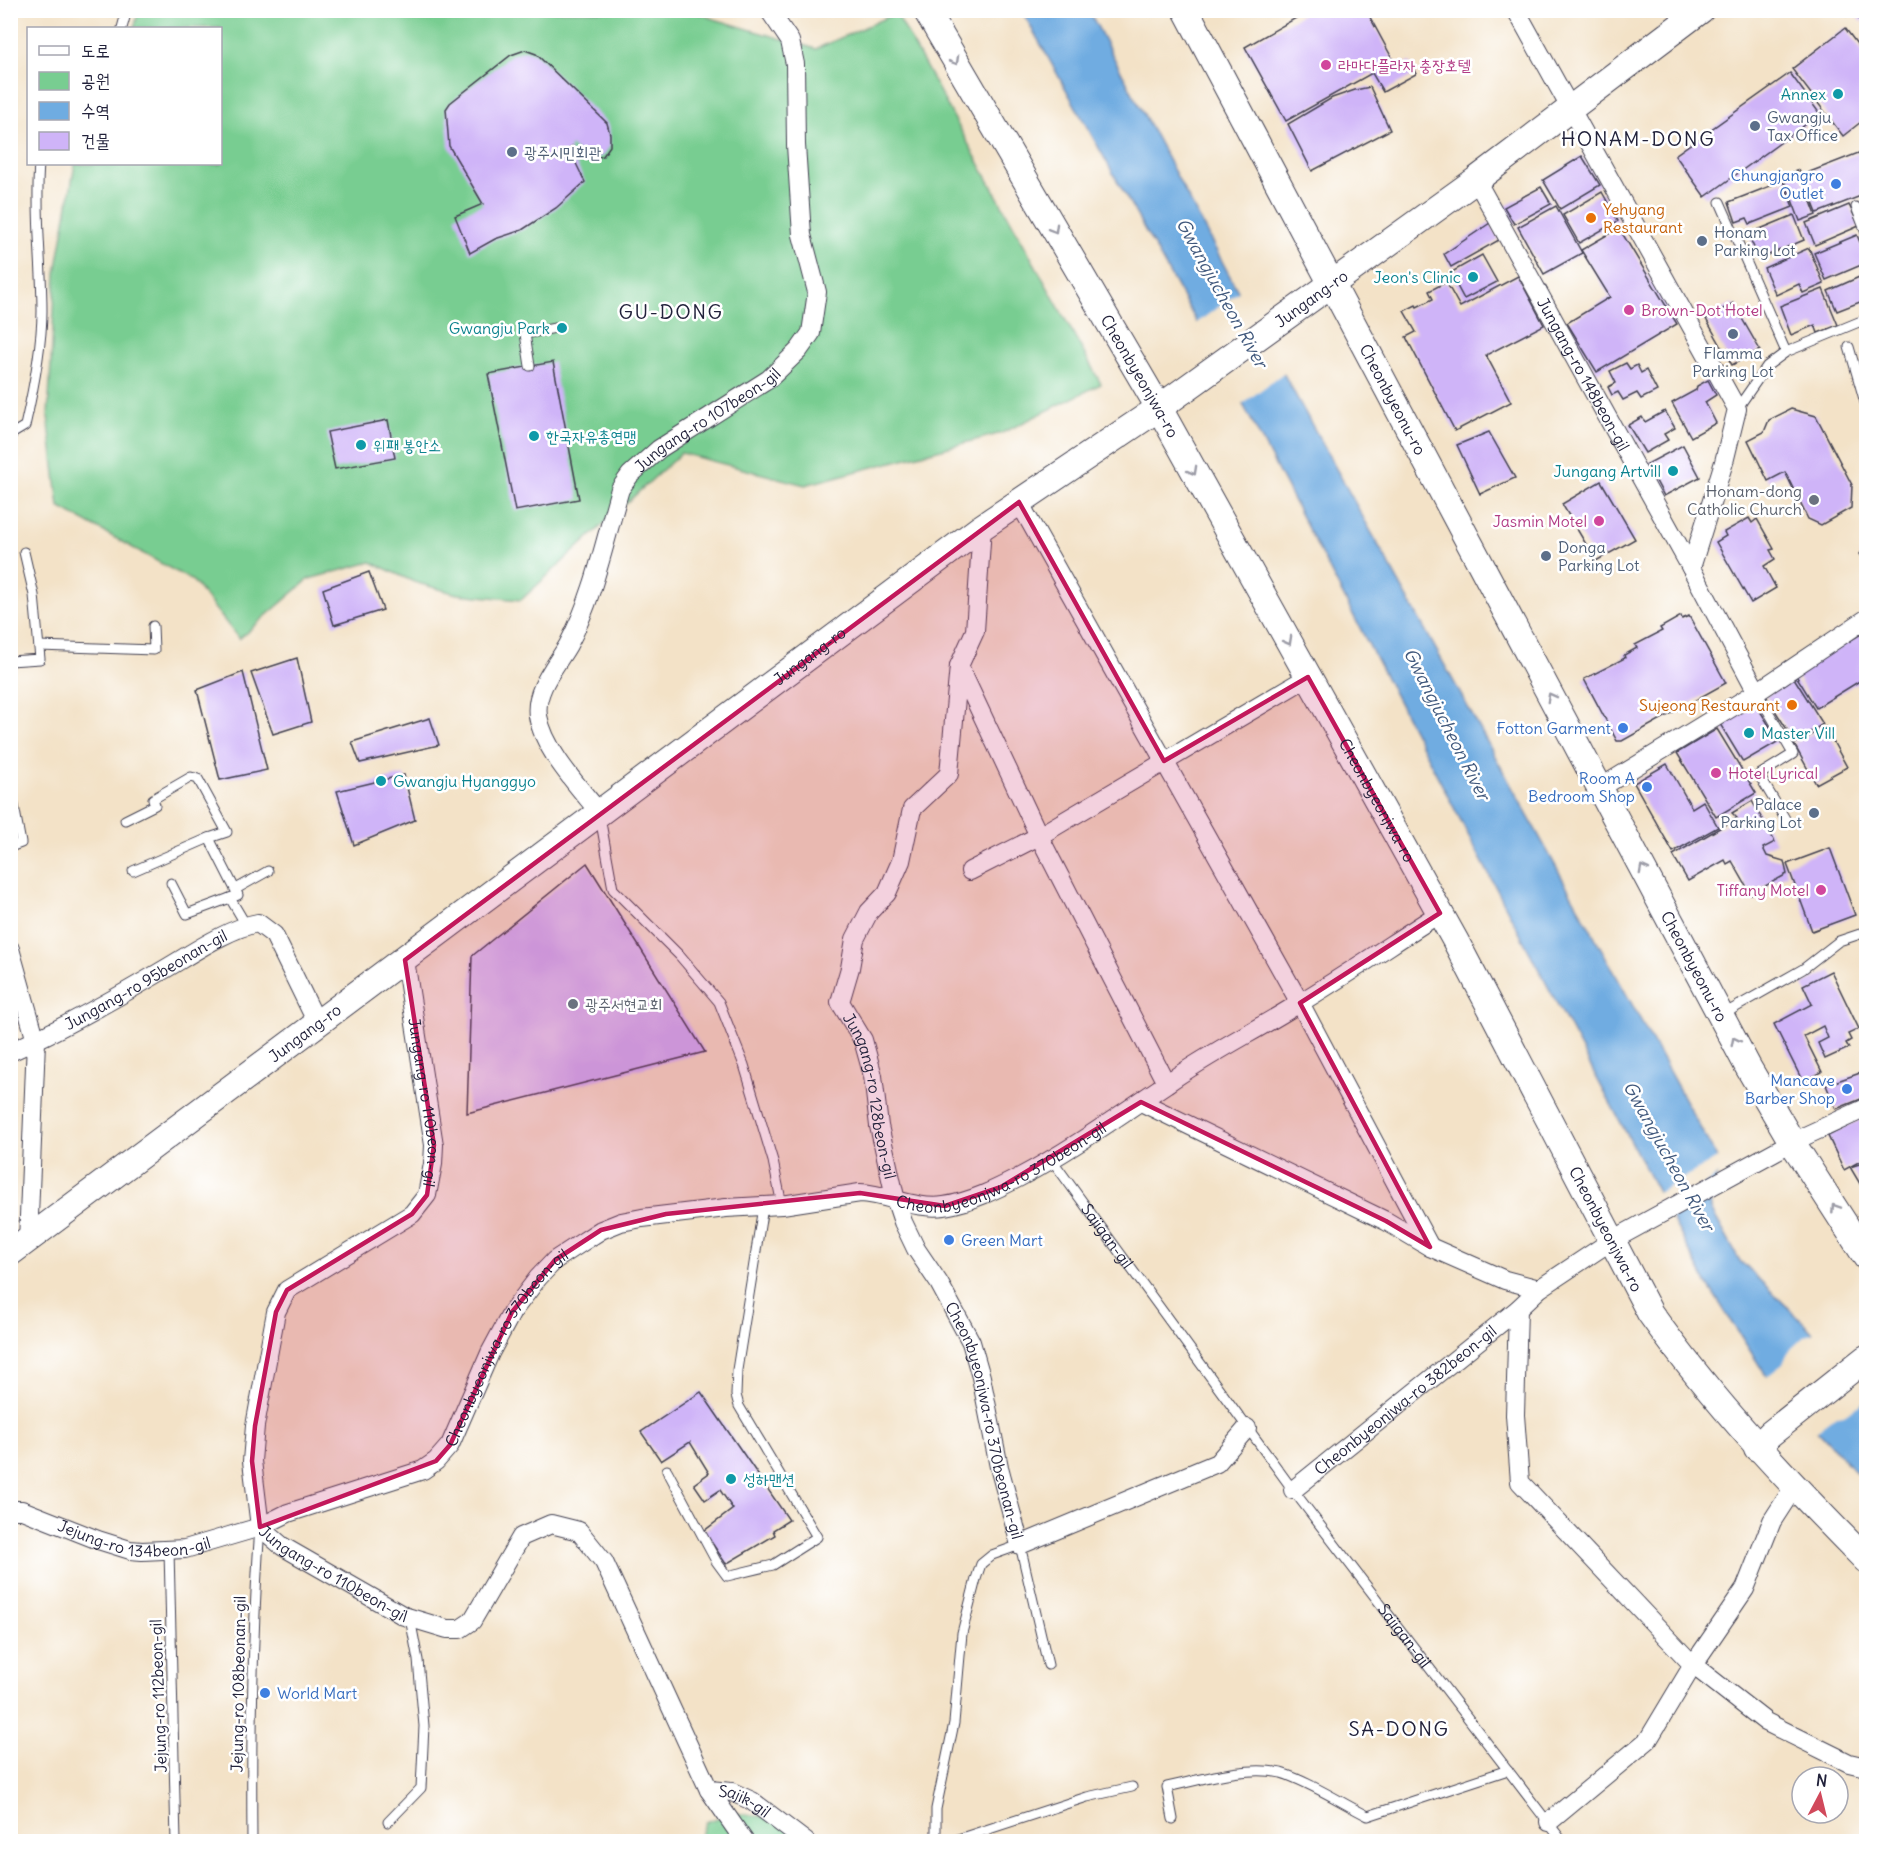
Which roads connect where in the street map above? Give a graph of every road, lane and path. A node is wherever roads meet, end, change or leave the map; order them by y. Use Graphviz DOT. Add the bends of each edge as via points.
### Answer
graph roads {
  1 [pos="127,10"];
  2 [pos="769,10"];
  3 [pos="926,10"];
  4 [pos="1186,10"];
  5 [pos="1516,10"];
  6 [pos="1701,10"];
  7 [pos="122,27"];
  8 [pos="1569,109"];
  9 [pos="39,165"];
  10 [pos="1476,180"];
  11 [pos="1720,202"];
  12 [pos="1856,207"];
  13 [pos="1866,233"];
  14 [pos="1330,285"];
  15 [pos="1866,319"];
  16 [pos="555,328"];
  17 [pos="1848,347"];
  18 [pos="1786,352"];
  19 [pos="530,366"];
  20 [pos="1866,406"];
  21 [pos="1159,408"];
  22 [pos="1737,409"];
  23 [pos="10,435"];
  24 [pos="1019,502"];
  25 [pos="982,527"];
  26 [pos="24,552"];
  27 [pos="1691,568"];
  28 [pos="1866,619"];
  29 [pos="153,626"];
  30 [pos="39,646"];
  31 [pos="10,661"];
  32 [pos="958,666"];
  33 [pos="1308,677"];
  34 [pos="1756,692"];
  35 [pos="1164,761"];
  36 [pos="10,784"];
  37 [pos="1600,788"];
  38 [pos="599,812"];
  39 [pos="125,820"];
  40 [pos="1787,822"];
  41 [pos="1039,836"];
  42 [pos="209,838"];
  43 [pos="10,847"];
  44 [pos="133,871"];
  45 [pos="268,871"];
  46 [pos="970,871"];
  47 [pos="171,883"];
  48 [pos="233,894"];
  49 [pos="1440,913"];
  50 [pos="252,924"];
  51 [pos="1866,932"];
  52 [pos="10,949"];
  53 [pos="405,960"];
  54 [pos="1300,1003"];
  55 [pos="1722,1015"];
  56 [pos="318,1025"];
  57 [pos="36,1041"];
  58 [pos="10,1052"];
  59 [pos="1166,1083"];
  60 [pos="1142,1102"];
  61 [pos="1866,1108"];
  62 [pos="1792,1142"];
  63 [pos="1052,1160"];
  64 [pos="896,1202"];
  65 [pos="782,1205"];
  66 [pos="764,1207"];
  67 [pos="1611,1241"];
  68 [pos="19,1247"];
  69 [pos="1430,1247"];
  70 [pos="1866,1257"];
  71 [pos="1539,1289"];
  72 [pos="1518,1309"];
  73 [pos="1866,1358"];
  74 [pos="1247,1428"];
  75 [pos="1764,1441"];
  76 [pos="667,1470"];
  77 [pos="1794,1487"];
  78 [pos="1293,1490"];
  79 [pos="10,1510"];
  80 [pos="260,1527"];
  81 [pos="1020,1545"];
  82 [pos="169,1550"];
  83 [pos="1866,1560"];
  84 [pos="410,1618"];
  85 [pos="1048,1665"];
  86 [pos="1693,1665"];
  87 [pos="1866,1767"];
  88 [pos="1508,1770"];
  89 [pos="1132,1787"];
  90 [pos="708,1790"];
  91 [pos="1173,1819"];
  92 [pos="388,1822"];
  93 [pos="1549,1822"];
  94 [pos="176,1842"];
  95 [pos="252,1842"];
  96 [pos="745,1842"];
  97 [pos="806,1842"];
  98 [pos="936,1842"];
  99 [pos="950,1842"];
  100 [pos="1563,1842"];
  1 -- 7 [label="lane"];
  2 -- 38 [label="street, Jungang-ro 107beon-gil" via="790,41 795,64 802,235 817,292 811,333 769,379 658,449 620,489 582,613 538,703 546,739"];
  3 -- 21 [label="street, Cheonbyeonjwa-ro, one-way"];
  4 -- 14 [label="street, Cheonbyeonu-ro"];
  5 -- 8 [label="street"];
  6 -- 8 [label="street, Jungang-ro"];
  8 -- 10 [label="street, Jungang-ro"];
  8 -- 22 [label="street"];
  9 -- 23 [label="lane" via="42,313 33,389 24,426"];
  10 -- 14 [label="street, Jungang-ro"];
  10 -- 27 [label="street, Jungang-ro 148beon-gil"];
  11 -- 18 [label="lane"];
  12 -- 13 [label="lane"];
  14 -- 21 [label="street, Jungang-ro"];
  37 -- 14 [label="street, Cheonbyeonu-ro, one-way"];
  15 -- 18 [label="lane"];
  16 -- 19 [label="lane" via="525,334"];
  17 -- 20 [label="lane"];
  18 -- 22 [label="lane" via="1767,366"];
  21 -- 24 [label="street, Jungang-ro"];
  21 -- 33 [label="street, Cheonbyeonjwa-ro, one-way"];
  22 -- 27 [label="street"];
  24 -- 25 [label="street, Jungang-ro"];
  24 -- 35 [label="street"];
  25 -- 32 [label="street, Jungang-ro 128beon-gil" via="975,631"];
  25 -- 38 [label="street, Jungang-ro"];
  26 -- 30 [label="lane" via="34,595"];
  27 -- 34 [label="street, Jungang-ro 148beon-gil"];
  28 -- 34 [label="street"];
  29 -- 30 [label="lane" via="154,650"];
  30 -- 31 [label="lane" via="40,659"];
  32 -- 41 [label="street"];
  32 -- 64 [label="street, Jungang-ro 128beon-gil" via="950,774 912,809 901,861 887,892 869,912 855,939 840,1002 863,1040"];
  33 -- 35 [label="street"];
  33 -- 49 [label="street, Cheonbyeonjwa-ro"];
  34 -- 37 [label="street"];
  34 -- 40 [label="lane" via="1793,754 1759,775"];
  35 -- 41 [label="street"];
  35 -- 54 [label="street"];
  36 -- 43 [label="lane" via="21,843"];
  55 -- 37 [label="street, Cheonbyeonu-ro, one-way"];
  38 -- 53 [label="street, Jungang-ro"];
  38 -- 65 [label="lane" via="613,889 719,1002 744,1065"];
  39 -- 42 [label="lane" via="155,805 153,799 191,777 198,779 227,832"];
  41 -- 46 [label="street"];
  41 -- 59 [label="street"];
  42 -- 44 [label="lane"];
  42 -- 48 [label="lane"];
  45 -- 48 [label="lane"];
  47 -- 48 [label="lane" via="187,914"];
  48 -- 50 [label="lane"];
  49 -- 54 [label="street, Cheonbyeonjwa-ro 370beon-gil"];
  49 -- 67 [label="street, Cheonbyeonjwa-ro"];
  50 -- 56 [label="street" via="274,934"];
  50 -- 57 [label="street, Jungang-ro 95beonan-gil"];
  51 -- 55 [label="lane" via="1839,941 1803,969"];
  52 -- 57 [label="street"];
  53 -- 56 [label="street, Jungang-ro"];
  53 -- 80 [label="street, Jungang-ro 110beon-gil" via="434,1145 427,1195 412,1214 287,1290 276,1312 255,1426 252,1461"];
  54 -- 59 [label="street, Cheonbyeonjwa-ro 370beon-gil"];
  54 -- 69 [label="street"];
  62 -- 55 [label="street, Cheonbyeonu-ro, one-way"];
  56 -- 68 [label="street, Jungang-ro"];
  57 -- 58 [label="street, Jungang-ro 95beonan-gil"];
  57 -- 68 [label="street"];
  59 -- 60 [label="street, Cheonbyeonjwa-ro 370beon-gil"];
  60 -- 63 [label="street, Cheonbyeonjwa-ro 370beon-gil"];
  60 -- 69 [label="street" via="1386,1221"];
  61 -- 62 [label="street"];
  62 -- 67 [label="street, Cheonbyeonjwa-ro 382beon-gil"];
  70 -- 62 [label="street, Cheonbyeonu-ro, one-way"];
  63 -- 64 [label="street, Cheonbyeonjwa-ro 370beon-gil" via="1001,1187 945,1206"];
  63 -- 74 [label="lane, Sajigan-gil"];
  64 -- 65 [label="street, Cheonbyeonjwa-ro 370beon-gil" via="860,1192"];
  64 -- 81 [label="street, Cheonbyeonjwa-ro 370beonan-gil" via="916,1249 970,1342"];
  65 -- 66 [label="street, Cheonbyeonjwa-ro 370beon-gil"];
  66 -- 76 [label="lane" via="736,1395 817,1537 773,1565 727,1576"];
  66 -- 80 [label="street, Cheonbyeonjwa-ro 370beon-gil" via="706,1210 621,1222 581,1243 555,1260 512,1312 450,1444 436,1461 423,1470 288,1513"];
  67 -- 71 [label="street, Cheonbyeonjwa-ro 382beon-gil"];
  67 -- 75 [label="street, Cheonbyeonjwa-ro" via="1650,1313 1680,1356"];
  69 -- 71 [label="street" via="1505,1280"];
  71 -- 72 [label="street, Cheonbyeonjwa-ro 382beon-gil"];
  72 -- 78 [label="street, Cheonbyeonjwa-ro 382beon-gil"];
  72 -- 86 [label="street, Cheonbyeonjwa-ro 382beon-gil" via="1515,1415 1520,1482"];
  73 -- 75 [label="street"];
  74 -- 78 [label="lane, Sajigan-gil"];
  74 -- 81 [label="street" via="1217,1463"];
  75 -- 77 [label="street, Cheonbyeonjwa-ro"];
  77 -- 83 [label="street, Cheonbyeonjwa-ro"];
  77 -- 86 [label="street" via="1772,1521 1745,1589"];
  78 -- 88 [label="lane, Sajigan-gil"];
  79 -- 82 [label="street, Jejung-ro 134beon-gil" via="22,1510 130,1550"];
  80 -- 82 [label="street, Jejung-ro 134beon-gil"];
  80 -- 84 [label="street, Jungang-ro 110beon-gil" via="282,1546"];
  80 -- 95 [label="lane, Jejung-ro 108beonan-gil" via="253,1622"];
  81 -- 85 [label="lane"];
  81 -- 98 [label="lane, Cheonbyeonjwa-ro 370beonan-gil" via="992,1555 981,1564 976,1579 962,1634 954,1723 936,1809"];
  82 -- 94 [label="lane, Jejung-ro 112beon-gil"];
  84 -- 90 [label="street, Jungang-ro 110beon-gil" via="460,1629 472,1621 521,1538 551,1524 579,1532 604,1562"];
  84 -- 92 [label="lane" via="424,1726 421,1788"];
  86 -- 87 [label="street, Cheonbyeonjwa-ro 382beon-gil" via="1766,1722 1849,1763"];
  86 -- 93 [label="street" via="1648,1740"];
  88 -- 91 [label="lane" via="1368,1816 1294,1778 1279,1773 1241,1772 1167,1787"];
  88 -- 93 [label="lane, Sajigan-gil"];
  89 -- 99 [label="lane" via="1087,1797"];
  90 -- 96 [label="street, Jungang-ro 110beon-gil"];
  90 -- 97 [label="street, Sajik-gil" via="732,1792 752,1801"];
  93 -- 100 [label="lane, Sajigan-gil"];
}
